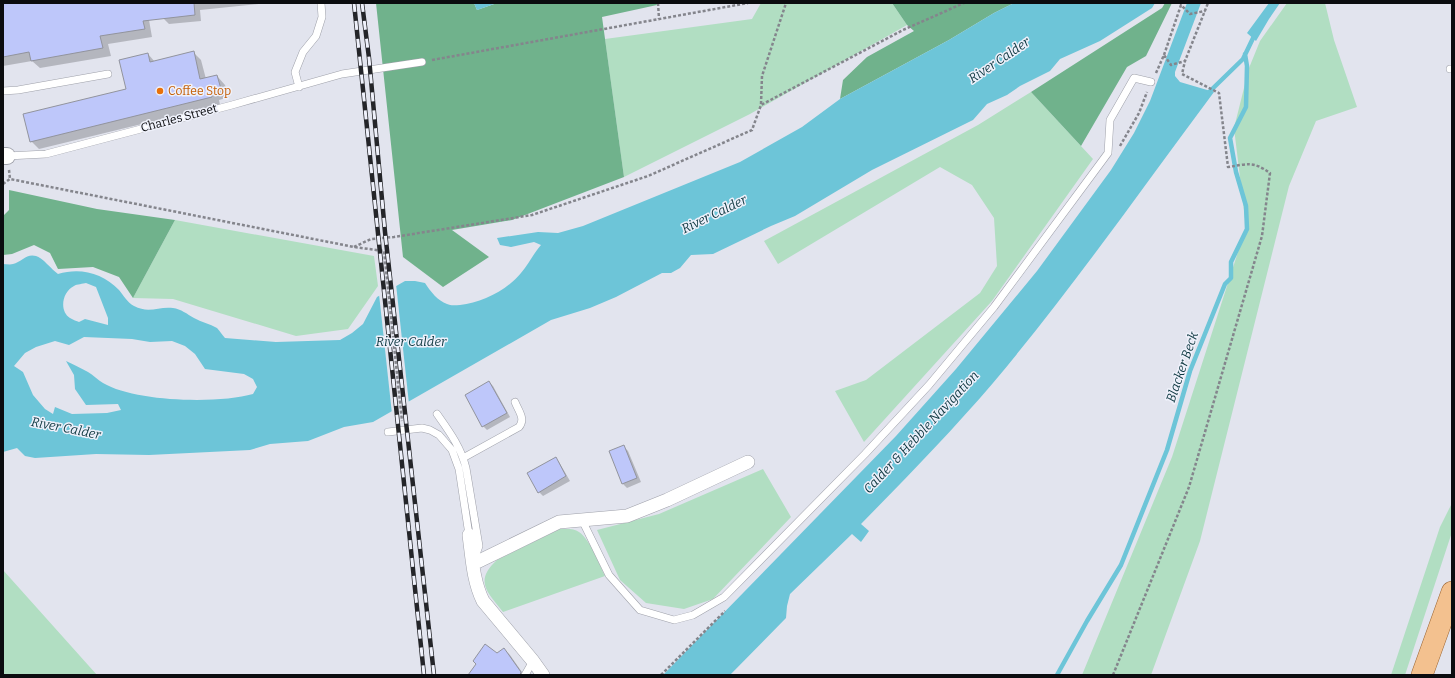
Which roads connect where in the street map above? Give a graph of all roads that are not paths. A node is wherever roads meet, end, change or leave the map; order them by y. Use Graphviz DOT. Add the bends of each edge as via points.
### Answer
graph roads {
  1 [pos="321,3"];
  2 [pos="422,62"];
  3 [pos="108,74"];
  4 [pos="1151,82"];
  5 [pos="299,87"];
  6 [pos="3,91"];
  7 [pos="5,156"];
  8 [pos="515,402"];
  9 [pos="437,414"];
  10 [pos="388,432"];
  11 [pos="464,458"];
  12 [pos="748,462"];
  13 [pos="582,520"];
  14 [pos="469,535"];
  15 [pos="473,564"];
  16 [pos="1452,592"];
  17 [pos="533,661"];
  18 [pos="525,675"];
  19 [pos="543,675"];
  20 [pos="1422,675"];
  1 -- 5 [label="lane" via="322,17 316,36 303,52 295,72"];
  2 -- 5 [label="lane, Charles Street" via="342,74"];
  3 -- 6 [label="lane"];
  4 -- 13 [label="lane" via="1134,78 1110,120 1108,153 994,307 929,385 865,454 724,597 693,615 674,620 640,610 609,575"];
  5 -- 7 [label="lane, Charles Street" via="46,154"];
  8 -- 11 [label="lane" via="523,419 522,424"];
  9 -- 11 [label="lane"];
  10 -- 14 [label="lane" via="422,428 430,430 452,450 459,470"];
  11 -- 15 [label="lane" via="479,546"];
  12 -- 13 [label="street" via="627,516"];
  13 -- 15 [label="street" via="559,522"];
  14 -- 15 [label="street"];
  15 -- 17 [label="street" via="478,591 483,601"];
  16 -- 20 [label="main road"];
  17 -- 18 [label="lane"];
  17 -- 19 [label="street"];
}
